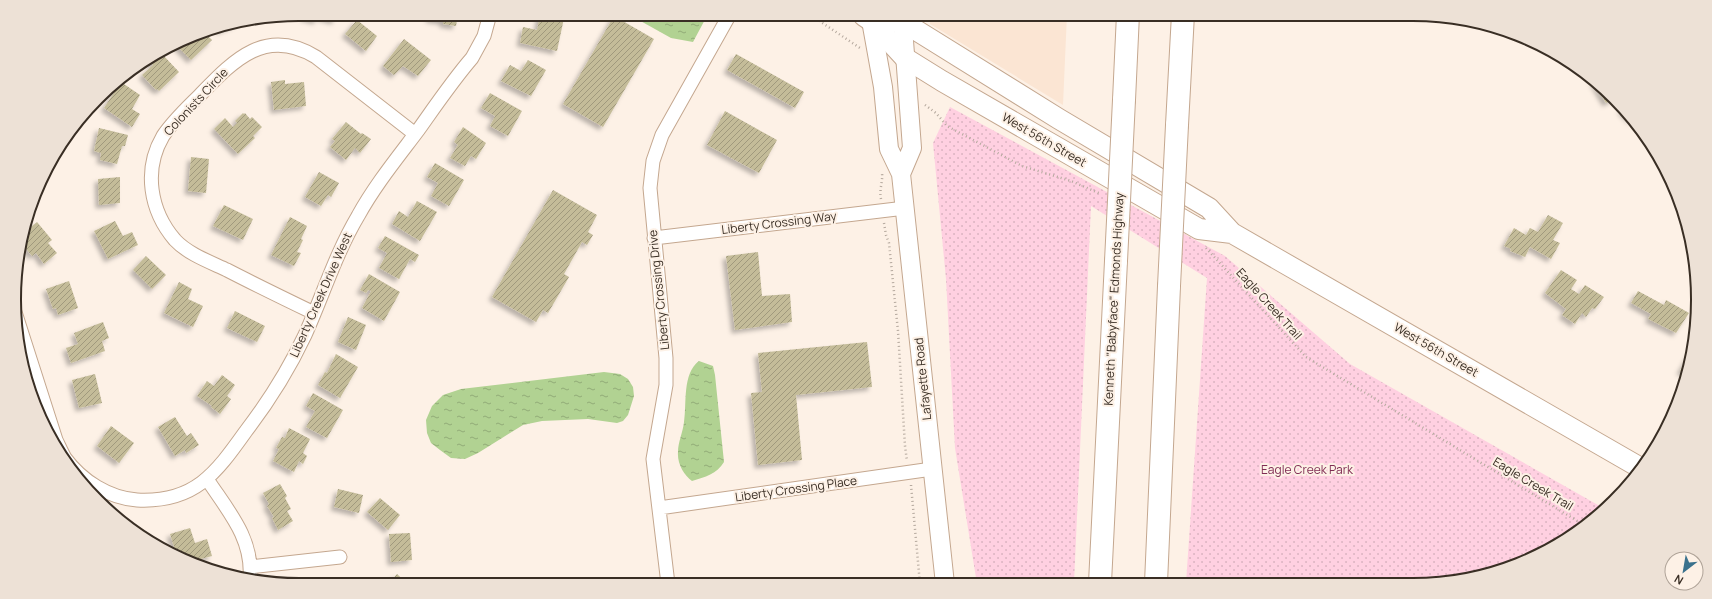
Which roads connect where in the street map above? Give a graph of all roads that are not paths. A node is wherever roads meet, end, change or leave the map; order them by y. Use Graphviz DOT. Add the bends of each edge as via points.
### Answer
graph roads {
  1 [pos="488,21"];
  2 [pos="726,21"];
  3 [pos="868,21"];
  4 [pos="872,21"];
  5 [pos="903,21"];
  6 [pos="908,21"];
  7 [pos="1128,21"];
  8 [pos="1183,21"];
  9 [pos="905,58"];
  10 [pos="415,134"];
  11 [pos="901,174"];
  12 [pos="905,208"];
  13 [pos="1232,233"];
  14 [pos="654,238"];
  15 [pos="314,313"];
  16 [pos="23,338"];
  17 [pos="52,426"];
  18 [pos="1635,466"];
  19 [pos="932,469"];
  20 [pos="207,479"];
  21 [pos="99,492"];
  22 [pos="659,508"];
  23 [pos="340,557"];
  24 [pos="250,573"];
  25 [pos="667,578"];
  26 [pos="944,578"];
  27 [pos="1100,578"];
  28 [pos="1156,578"];
  1 -- 10 [label="street, Liberty Creek Drive West" via="484,36 475,52"];
  2 -- 14 [label="street, Liberty Crossing Drive" via="662,135 655,153 650,188"];
  3 -- 11 [label="main road, Lafayette Road" via="883,87 890,149"];
  4 -- 9 [label="main road, West 56th Street"];
  5 -- 9 [label="main road, Lafayette Road"];
  6 -- 13 [label="main road, West 56th Street" via="1059,119 1209,208"];
  7 -- 27 [label="highway, Kenneth \"Babyface\" Edmonds Highway, bridge"];
  8 -- 28 [label="highway, bridge"];
  9 -- 11 [label="main road, Lafayette Road" via="912,148"];
  9 -- 13 [label="main road, West 56th Street" via="1199,230"];
  10 -- 15 [label="street, Liberty Creek Drive West" via="379,182 357,217"];
  10 -- 15 [label="street, Colonists Circle" via="316,57 304,51 277,45 250,52 232,63 175,120 163,137 153,161 151,188 158,214 172,236 182,246 199,256"];
  11 -- 12 [label="main road, Lafayette Road"];
  12 -- 14 [label="street, Liberty Crossing Way"];
  12 -- 19 [label="main road, Lafayette Road"];
  13 -- 18 [label="main road, West 56th Street"];
  14 -- 22 [label="street, Liberty Crossing Drive" via="666,358 666,385 653,459"];
  15 -- 20 [label="street, Liberty Creek Drive West" via="271,396 227,457"];
  16 -- 17 [label="street, Liberty Creek Drive West"];
  19 -- 22 [label="street, Liberty Crossing Place"];
  19 -- 26 [label="main road, Lafayette Road"];
  20 -- 21 [label="street, Liberty Creek Drive West" via="177,495 150,500 123,498"];
  20 -- 24 [label="street" via="244,537 249,553"];
  22 -- 25 [label="street, Liberty Crossing Drive"];
  23 -- 24 [label="street"];
}
